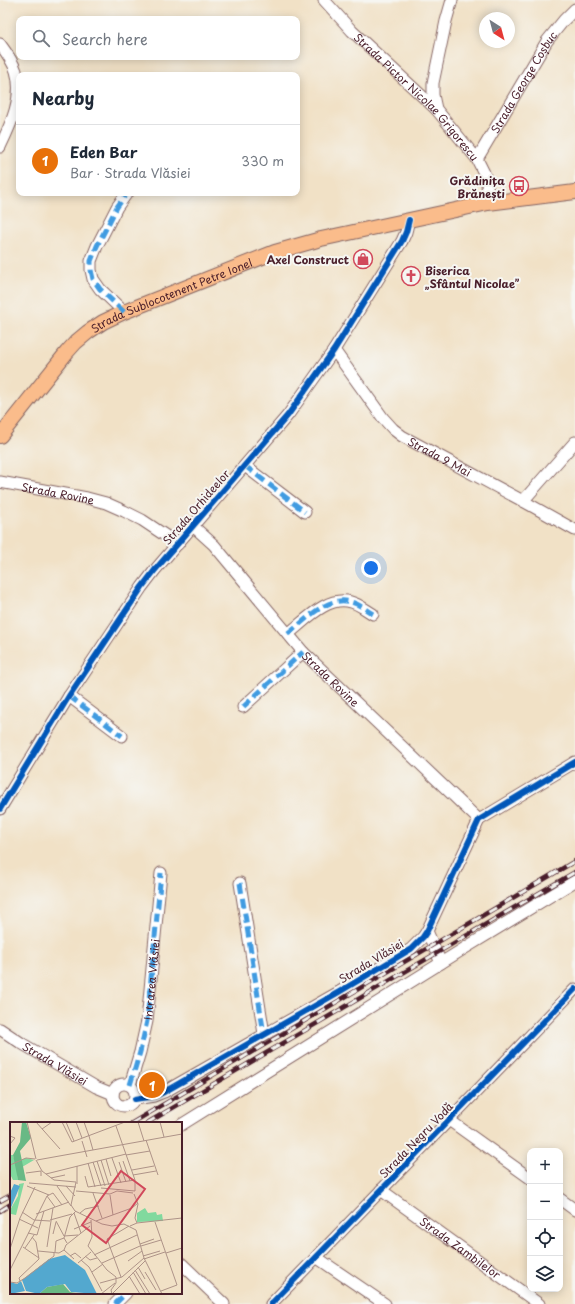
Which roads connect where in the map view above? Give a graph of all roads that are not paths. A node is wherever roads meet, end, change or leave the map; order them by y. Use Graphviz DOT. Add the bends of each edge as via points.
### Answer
graph roads {
  1 [pos="324,0"];
  2 [pos="452,0"];
  3 [pos="575,10"];
  4 [pos="0,44"];
  5 [pos="16,72"];
  6 [pos="16,108"];
  7 [pos="436,109"];
  8 [pos="0,146"];
  9 [pos="477,159"];
  10 [pos="575,192"];
  11 [pos="125,196"];
  12 [pos="488,203"];
  13 [pos="409,220"];
  14 [pos="124,312"];
  15 [pos="334,350"];
  16 [pos="0,436"];
  17 [pos="575,442"];
  18 [pos="245,466"];
  19 [pos="0,482"];
  20 [pos="523,501"];
  21 [pos="305,512"];
  22 [pos="193,526"];
  23 [pos="575,530"];
  24 [pos="178,544"];
  25 [pos="373,614"];
  26 [pos="288,634"];
  27 [pos="303,652"];
  28 [pos="69,696"];
  29 [pos="243,707"];
  30 [pos="122,736"];
  31 [pos="575,762"];
  32 [pos="0,809"];
  33 [pos="479,820"];
  34 [pos="161,873"];
  35 [pos="575,881"];
  36 [pos="240,882"];
  37 [pos="426,930"];
  38 [pos="441,963"];
  39 [pos="575,989"];
  40 [pos="0,1029"];
  41 [pos="264,1034"];
  42 [pos="130,1085"];
  43 [pos="113,1094"];
  44 [pos="135,1099"];
  45 [pos="449,1120"];
  46 [pos="182,1124"];
  47 [pos="527,1176"];
  48 [pos="381,1190"];
  49 [pos="563,1201"];
  50 [pos="575,1210"];
  51 [pos="316,1257"];
  52 [pos="182,1265"];
  53 [pos="125,1294"];
  54 [pos="115,1304"];
  55 [pos="224,1304"];
  56 [pos="271,1304"];
  57 [pos="385,1304"];
  58 [pos="540,1304"];
  1 -- 7 [label="street, Strada Pictor Nicolae Grigorescu" via="352,31"];
  2 -- 7 [label="street" via="433,83"];
  3 -- 9 [label="street, Strada George Coșbuc" via="548,41"];
  4 -- 5 [label="street"];
  6 -- 8 [label="street"];
  7 -- 9 [label="street, Strada Pictor Nicolae Grigorescu"];
  9 -- 12 [label="street, Strada Pictor Nicolae Grigorescu" via="487,182"];
  10 -- 12 [label="main road, Strada Sublocotenent Petre Ionel"];
  11 -- 14 [label="street" via="116,208 91,261 93,279"];
  12 -- 13 [label="main road, Strada Sublocotenent Petre Ionel"];
  13 -- 14 [label="main road, Strada Sublocotenent Petre Ionel" via="275,252"];
  13 -- 15 [label="street, Strada Orhideelor" via="402,241"];
  14 -- 16 [label="main road, Strada Sublocotenent Petre Ionel" via="103,322 76,342"];
  15 -- 18 [label="street, Strada Orhideelor" via="288,415"];
  15 -- 20 [label="street, Strada 9 Mai" via="393,429"];
  17 -- 20 [label="street"];
  18 -- 21 [label="street"];
  18 -- 22 [label="street, Strada Orhideelor"];
  19 -- 24 [label="street, Strada Rovine" via="106,503 142,520"];
  20 -- 23 [label="street, Strada 9 Mai"];
  22 -- 24 [label="street, Strada Orhideelor"];
  22 -- 26 [label="street, Strada Rovine" via="214,545"];
  24 -- 28 [label="street, Strada Orhideelor" via="142,586"];
  25 -- 26 [label="street" via="343,600 320,609"];
  26 -- 27 [label="street, Strada Rovine"];
  27 -- 29 [label="street"];
  27 -- 33 [label="street, Strada Rovine"];
  28 -- 30 [label="street"];
  28 -- 32 [label="street, Strada Orhideelor"];
  31 -- 33 [label="street"];
  33 -- 37 [label="street, Strada Vlăsiei"];
  34 -- 42 [label="street, Intrarea Vlăsiei" via="147,1021"];
  35 -- 38 [label="street"];
  36 -- 41 [label="street"];
  37 -- 38 [label="street"];
  37 -- 41 [label="street, Strada Vlăsiei" via="411,949"];
  38 -- 46 [label="street"];
  39 -- 45 [label="street, Strada Negru Vodă"];
  40 -- 43 [label="street, Strada Vlăsiei" via="96,1087"];
  41 -- 44 [label="street, Strada Vlăsiei" via="164,1092"];
  42 -- 43 [label="street" via="119,1085"];
  42 -- 44 [label="street" via="135,1091"];
  43 -- 44 [label="street" via="117,1104 124,1106 131,1104"];
  45 -- 47 [label="street"];
  45 -- 48 [label="street, Strada Negru Vodă"];
  48 -- 51 [label="street, Strada Negru Vodă"];
  48 -- 58 [label="street, Strada Zambilelor"];
  49 -- 50 [label="street"];
  51 -- 56 [label="street, Strada Negru Vodă"];
  51 -- 57 [label="street"];
  52 -- 55 [label="street"];
  53 -- 54 [label="street"];
}
